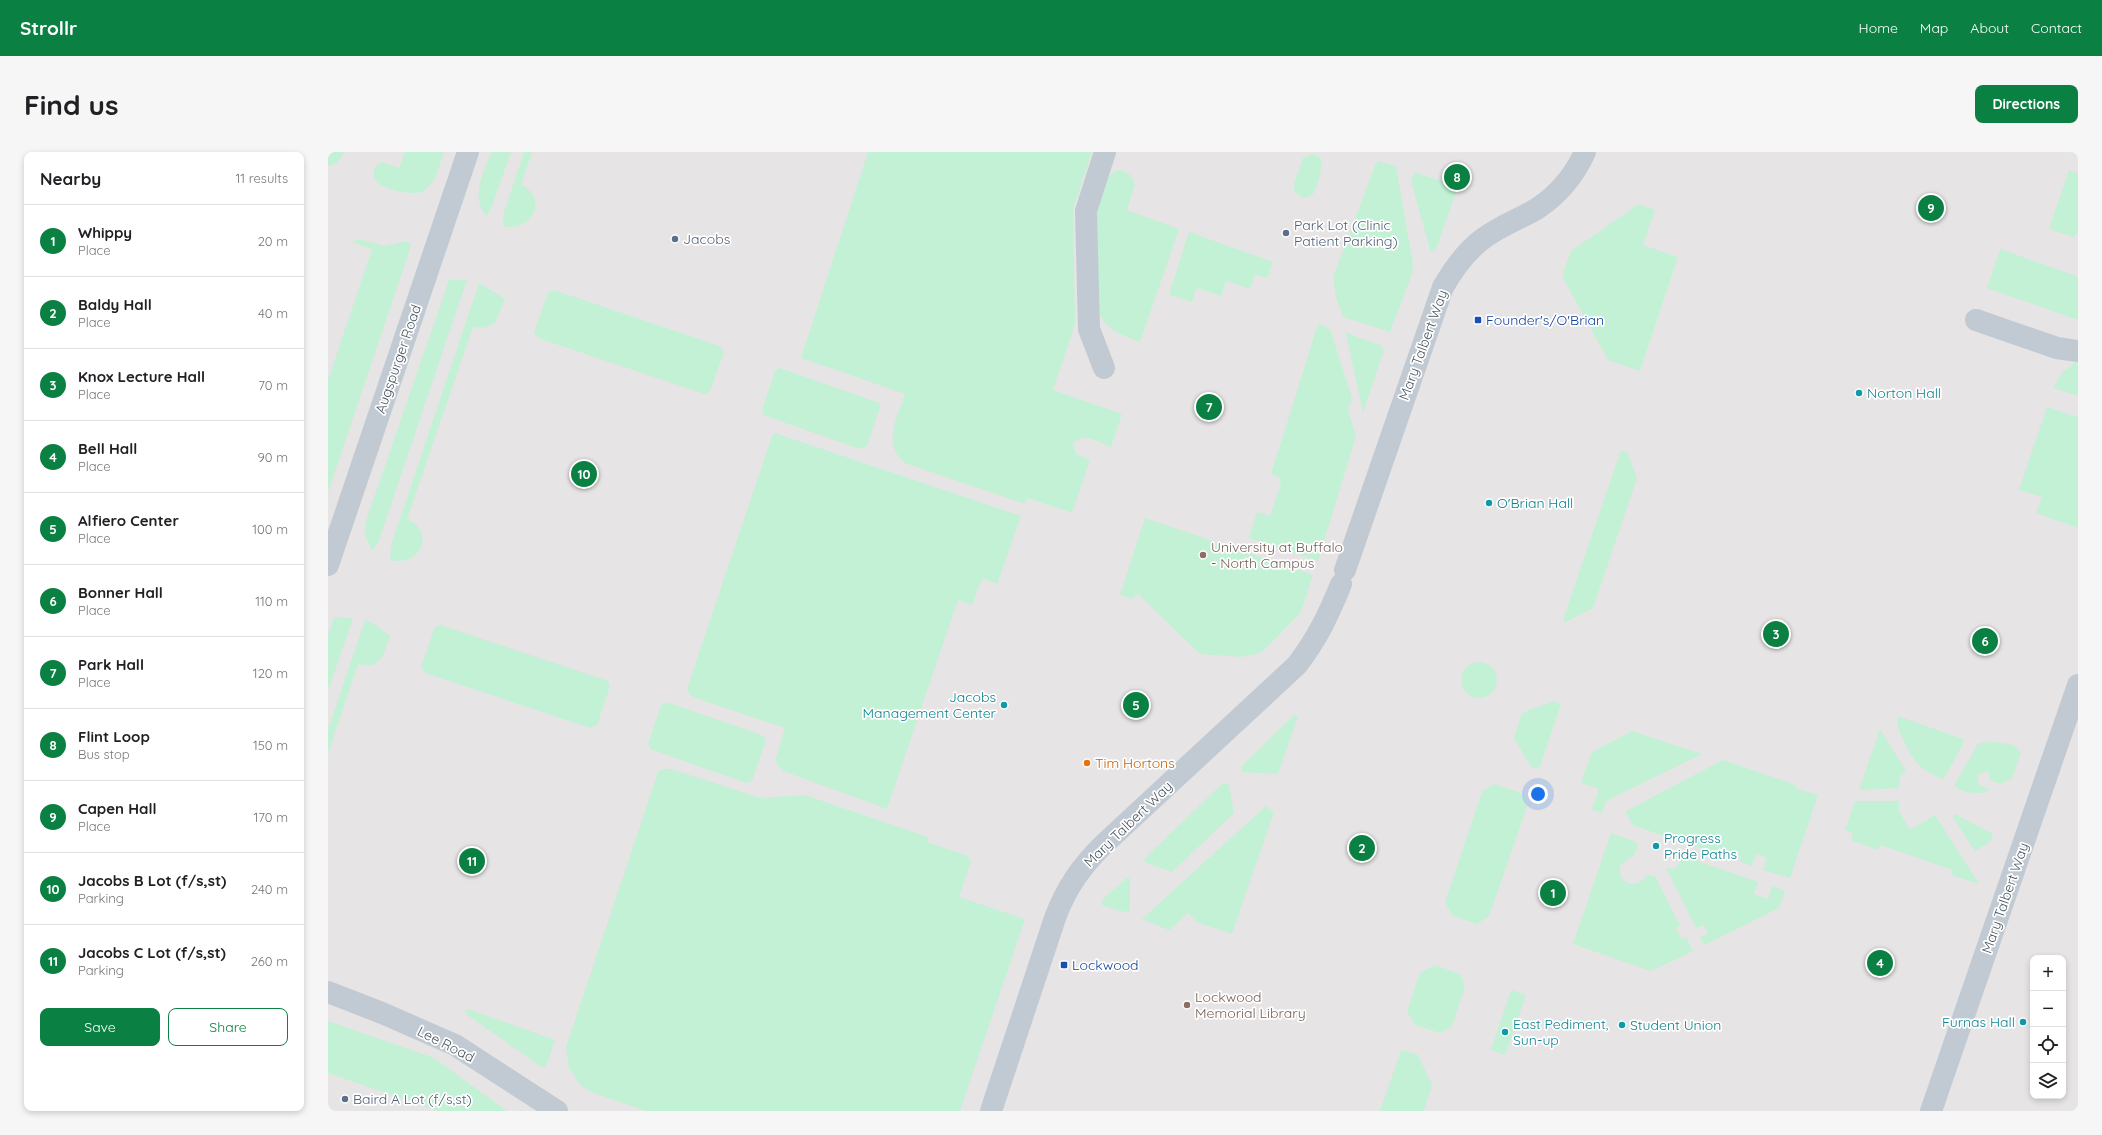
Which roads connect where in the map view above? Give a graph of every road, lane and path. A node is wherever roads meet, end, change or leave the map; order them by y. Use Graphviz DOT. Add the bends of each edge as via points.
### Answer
graph roads {
  1 [pos="468,152"];
  2 [pos="1105,152"];
  3 [pos="1585,152"];
  4 [pos="1976,320"];
  5 [pos="2078,351"];
  6 [pos="1104,368"];
  7 [pos="329,558"];
  8 [pos="2078,685"];
  9 [pos="328,992"];
  10 [pos="557,1111"];
  11 [pos="991,1111"];
  12 [pos="1931,1111"];
  1 -- 7 [label="street, Augspurger Road"];
  2 -- 6 [label="street" via="1086,211 1089,329"];
  3 -- 11 [label="street, Mary Talbert Way" via="1569,179 1555,194 1538,207 1483,238 1467,252 1443,287 1343,577 1327,619 1314,643 1297,665 1087,860 1074,878 1055,918"];
  4 -- 5 [label="street" via="2057,348"];
  8 -- 12 [label="street, Mary Talbert Way"];
  9 -- 10 [label="street, Lee Road" via="455,1046"];
}
